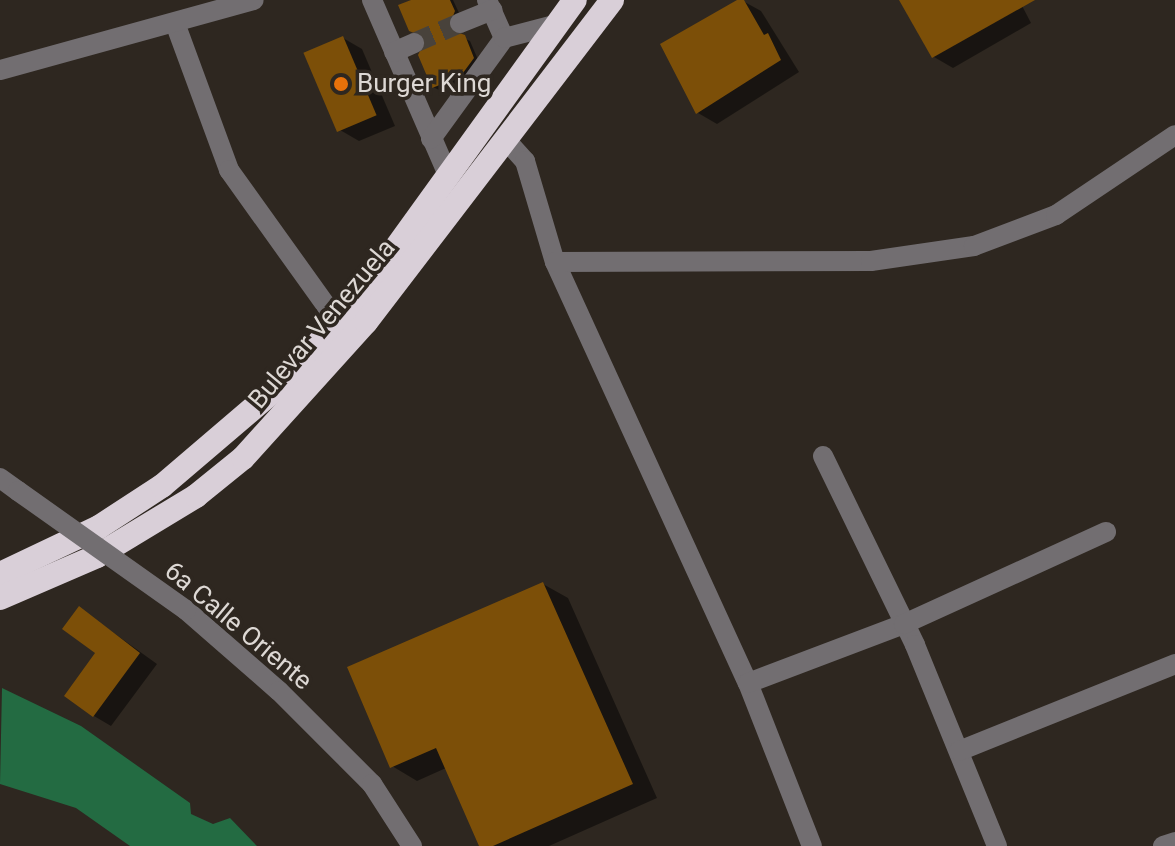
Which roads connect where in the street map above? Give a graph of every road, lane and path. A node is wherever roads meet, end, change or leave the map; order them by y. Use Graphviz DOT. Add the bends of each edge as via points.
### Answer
graph roads {
  1 [pos="254,0"];
  2 [pos="372,0"];
  3 [pos="575,0"];
  4 [pos="612,0"];
  5 [pos="490,5"];
  6 [pos="175,23"];
  7 [pos="460,23"];
  8 [pos="558,24"];
  9 [pos="504,38"];
  10 [pos="414,43"];
  11 [pos="394,52"];
  12 [pos="0,70"];
  13 [pos="1175,135"];
  14 [pos="431,139"];
  15 [pos="505,139"];
  16 [pos="448,175"];
  17 [pos="555,262"];
  18 [pos="338,322"];
  19 [pos="823,456"];
  20 [pos="0,478"];
  21 [pos="1106,532"];
  22 [pos="0,574"];
  23 [pos="0,598"];
  24 [pos="904,624"];
  25 [pos="1175,664"];
  26 [pos="748,683"];
  27 [pos="959,751"];
  28 [pos="1175,842"];
  29 [pos="412,846"];
  30 [pos="812,846"];
  31 [pos="997,846"];
  32 [pos="1163,846"];
  1 -- 6 [label="street"];
  2 -- 11 [label="street"];
  3 -- 8 [label="highway, Bulevar Venezuela"];
  4 -- 15 [label="highway, Bulevar Venezuela"];
  5 -- 7 [label="street"];
  5 -- 9 [label="street"];
  6 -- 12 [label="street"];
  6 -- 18 [label="street" via="229,170"];
  8 -- 9 [label="street"];
  8 -- 16 [label="highway, Bulevar Venezuela"];
  9 -- 14 [label="street"];
  10 -- 11 [label="street"];
  11 -- 14 [label="street"];
  13 -- 17 [label="street" via="1056,215 974,246 871,261"];
  14 -- 16 [label="street"];
  15 -- 17 [label="street" via="525,161"];
  15 -- 23 [label="highway, Bulevar Venezuela" via="366,322 243,458 196,496 97,556"];
  16 -- 18 [label="highway, Bulevar Venezuela"];
  17 -- 26 [label="street"];
  18 -- 22 [label="highway, Bulevar Venezuela" via="291,376 198,460 99,527"];
  19 -- 24 [label="street"];
  20 -- 29 [label="street, 6a Calle Oriente, bridge" via="186,610 279,691 372,784"];
  21 -- 24 [label="street"];
  24 -- 26 [label="street"];
  24 -- 27 [label="street"];
  25 -- 27 [label="street"];
  26 -- 30 [label="street"];
  27 -- 31 [label="street"];
  28 -- 32 [label="street"];
}
